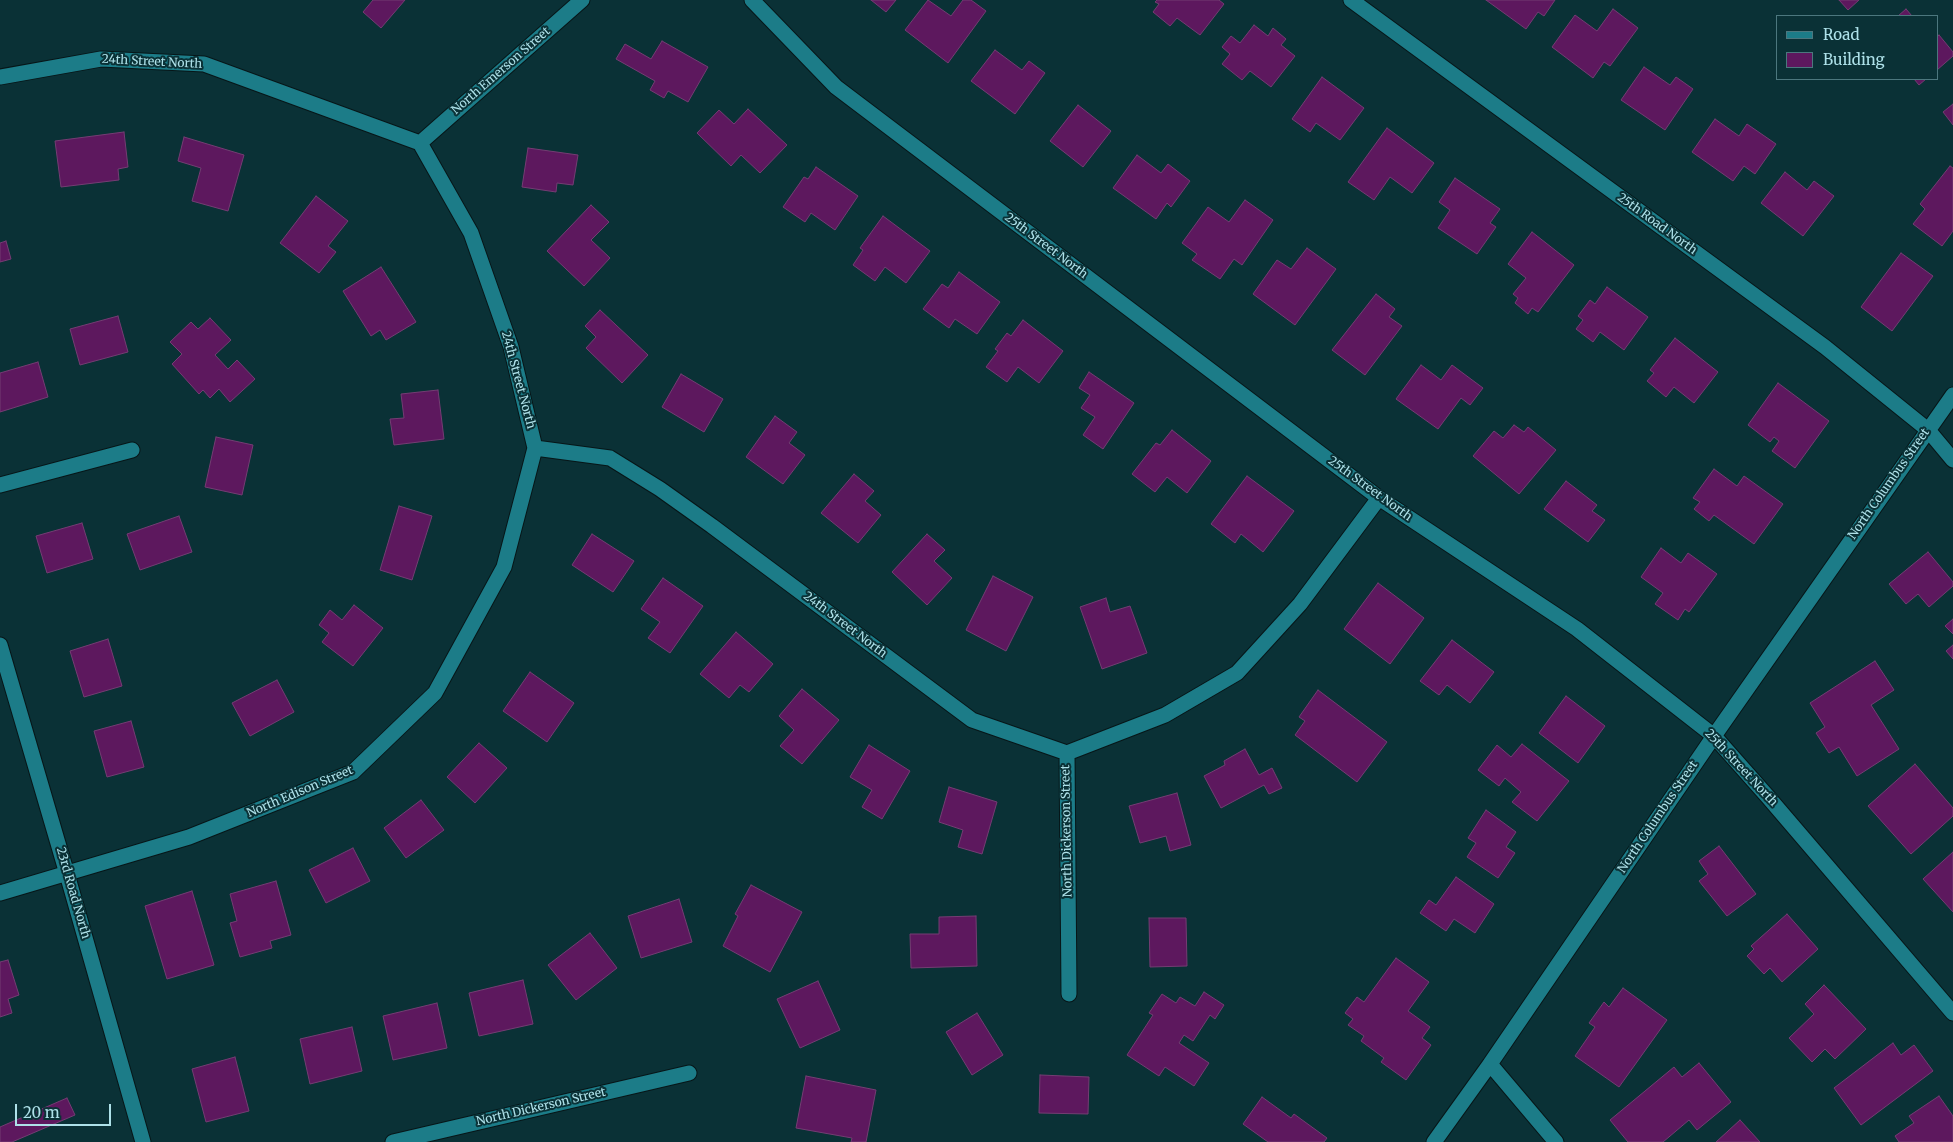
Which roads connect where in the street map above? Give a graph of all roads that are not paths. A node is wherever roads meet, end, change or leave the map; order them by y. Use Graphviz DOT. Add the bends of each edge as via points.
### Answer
graph roads {
  1 [pos="582,0"];
  2 [pos="752,0"];
  3 [pos="1351,0"];
  4 [pos="0,77"];
  5 [pos="420,143"];
  6 [pos="1953,395"];
  7 [pos="1928,430"];
  8 [pos="535,448"];
  9 [pos="132,450"];
  10 [pos="1953,460"];
  11 [pos="0,485"];
  12 [pos="1379,498"];
  13 [pos="0,645"];
  14 [pos="1714,736"];
  15 [pos="1067,753"];
  16 [pos="68,874"];
  17 [pos="0,893"];
  18 [pos="1069,994"];
  19 [pos="1953,1014"];
  20 [pos="1490,1064"];
  21 [pos="689,1073"];
  22 [pos="143,1142"];
  23 [pos="393,1142"];
  24 [pos="1434,1142"];
  25 [pos="1556,1142"];
  1 -- 5 [label="street, North Emerson Street"];
  2 -- 12 [label="street, 25th Street North" via="836,87"];
  3 -- 7 [label="street, 25th Road North" via="1825,347"];
  4 -- 5 [label="street, 24th Street North" via="101,59 204,64"];
  5 -- 8 [label="street, 24th Street North" via="471,233 511,347"];
  6 -- 7 [label="street, North Columbus Street"];
  7 -- 10 [label="street, 25th Road North"];
  7 -- 14 [label="street, North Columbus Street"];
  8 -- 15 [label="street, 24th Street North" via="610,458 712,526 972,720"];
  8 -- 16 [label="street, North Edison Street" via="504,567 435,693 353,772 190,837"];
  9 -- 11 [label="street"];
  12 -- 14 [label="street, 25th Street North" via="1577,629"];
  12 -- 15 [label="street, North Dickerson Street" via="1300,604 1237,673 1165,715"];
  13 -- 16 [label="street, 23rd Road North"];
  14 -- 19 [label="street, 25th Street North"];
  14 -- 20 [label="street, North Columbus Street"];
  15 -- 18 [label="street, North Dickerson Street"];
  16 -- 17 [label="street, North Edison Street"];
  16 -- 22 [label="street, 23rd Road North"];
  20 -- 24 [label="street, North Columbus Street"];
  20 -- 25 [label="street"];
  21 -- 23 [label="street, North Dickerson Street"];
}
